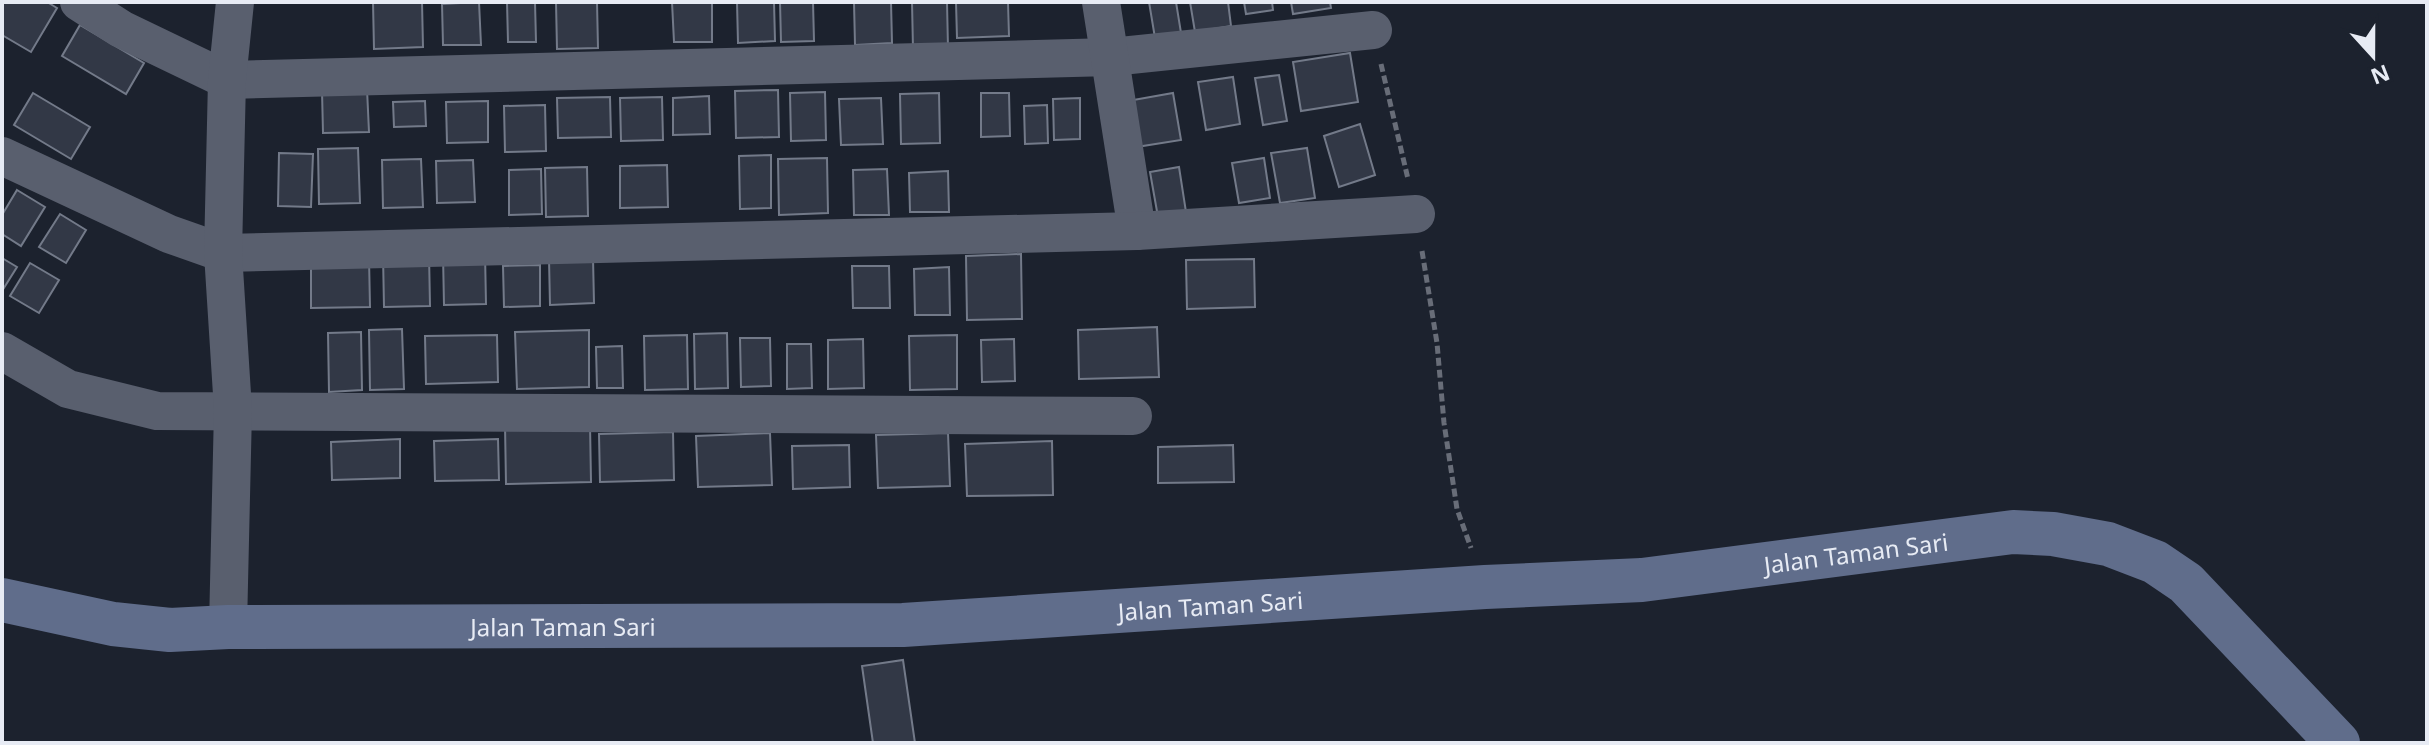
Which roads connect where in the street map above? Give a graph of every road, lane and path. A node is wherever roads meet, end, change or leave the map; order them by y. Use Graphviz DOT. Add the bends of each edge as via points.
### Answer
graph roads {
  1 [pos="79,2"];
  2 [pos="235,2"];
  3 [pos="1101,2"];
  4 [pos="1373,30"];
  5 [pos="1111,57"];
  6 [pos="227,80"];
  7 [pos="2,156"];
  8 [pos="1416,214"];
  9 [pos="1137,231"];
  10 [pos="223,253"];
  11 [pos="2,351"];
  12 [pos="233,410"];
  13 [pos="1133,416"];
  14 [pos="1485,587"];
  15 [pos="2,600"];
  16 [pos="228,627"];
  17 [pos="2338,743"];
  1 -- 6 [label="street" via="121,29"];
  2 -- 6 [label="street"];
  3 -- 5 [label="street"];
  4 -- 5 [label="street"];
  4 -- 8 [label="path"];
  5 -- 6 [label="street"];
  5 -- 9 [label="street"];
  6 -- 10 [label="street"];
  7 -- 10 [label="street" via="169,234"];
  8 -- 9 [label="street"];
  8 -- 14 [label="path" via="1457,509"];
  9 -- 10 [label="street"];
  10 -- 12 [label="street"];
  11 -- 12 [label="street" via="68,389 157,411"];
  12 -- 13 [label="street"];
  12 -- 16 [label="street"];
  14 -- 16 [label="street, Jalan Taman Sari" via="903,625"];
  14 -- 17 [label="street, Jalan Taman Sari" via="1642,580 2013,532 2108,544 2155,562 2186,583"];
  15 -- 16 [label="street, Jalan Taman Sari" via="113,624 170,630"];
}
